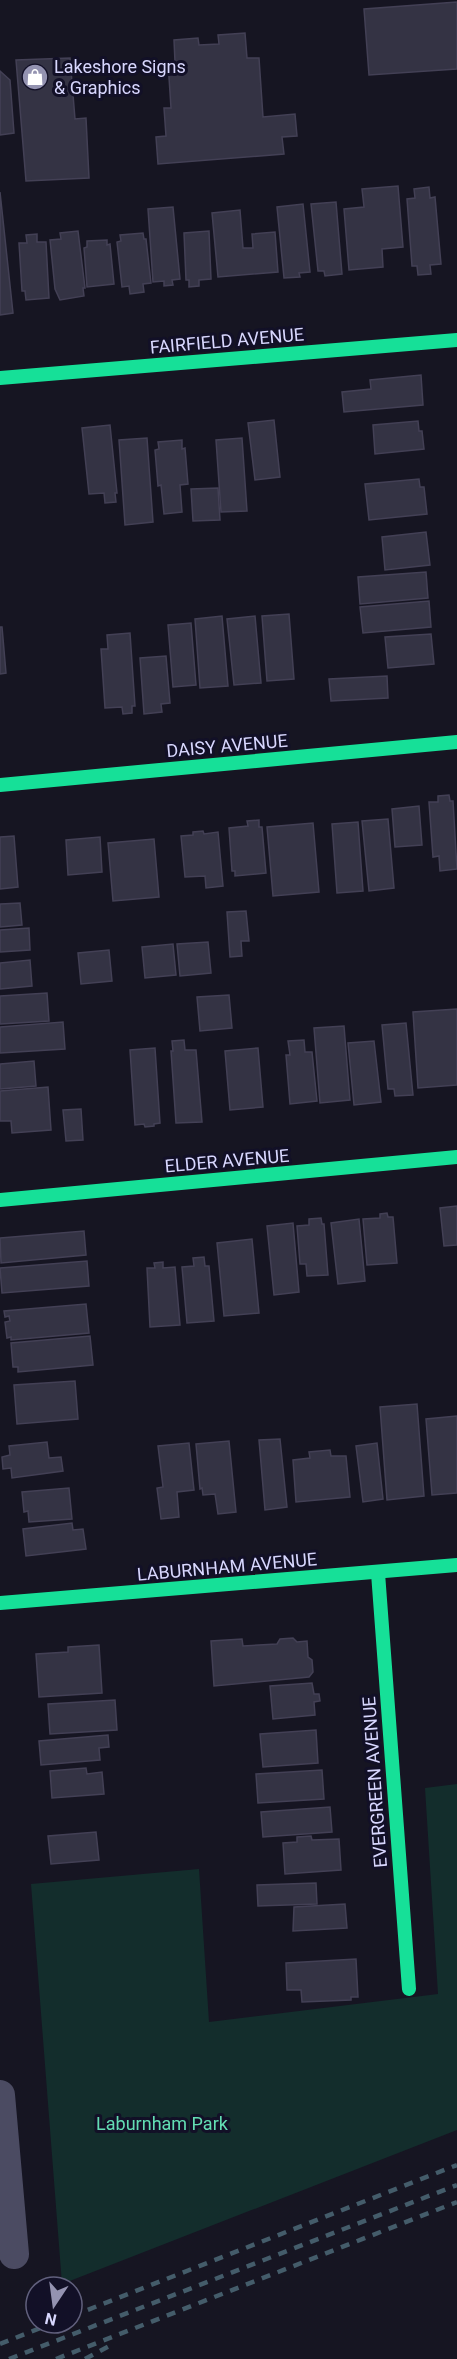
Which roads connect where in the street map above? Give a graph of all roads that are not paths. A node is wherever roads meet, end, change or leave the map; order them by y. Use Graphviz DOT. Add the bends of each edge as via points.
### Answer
graph roads {
  1 [pos="457,340"];
  2 [pos="0,378"];
  3 [pos="457,742"];
  4 [pos="0,785"];
  5 [pos="457,1157"];
  6 [pos="0,1200"];
  7 [pos="457,1565"];
  8 [pos="378,1573"];
  9 [pos="0,1603"];
  10 [pos="409,1989"];
  11 [pos="0,2095"];
  12 [pos="5,2215"];
  13 [pos="14,2254"];
  1 -- 2 [label="street, FAIRFIELD AVENUE"];
  3 -- 4 [label="street, DAISY AVENUE"];
  5 -- 6 [label="street, ELDER AVENUE"];
  7 -- 8 [label="street, LABURNHAM AVENUE"];
  8 -- 9 [label="street, LABURNHAM AVENUE"];
  8 -- 10 [label="street, EVERGREEN AVENUE"];
  11 -- 12 [label="street"];
  12 -- 13 [label="street"];
}
